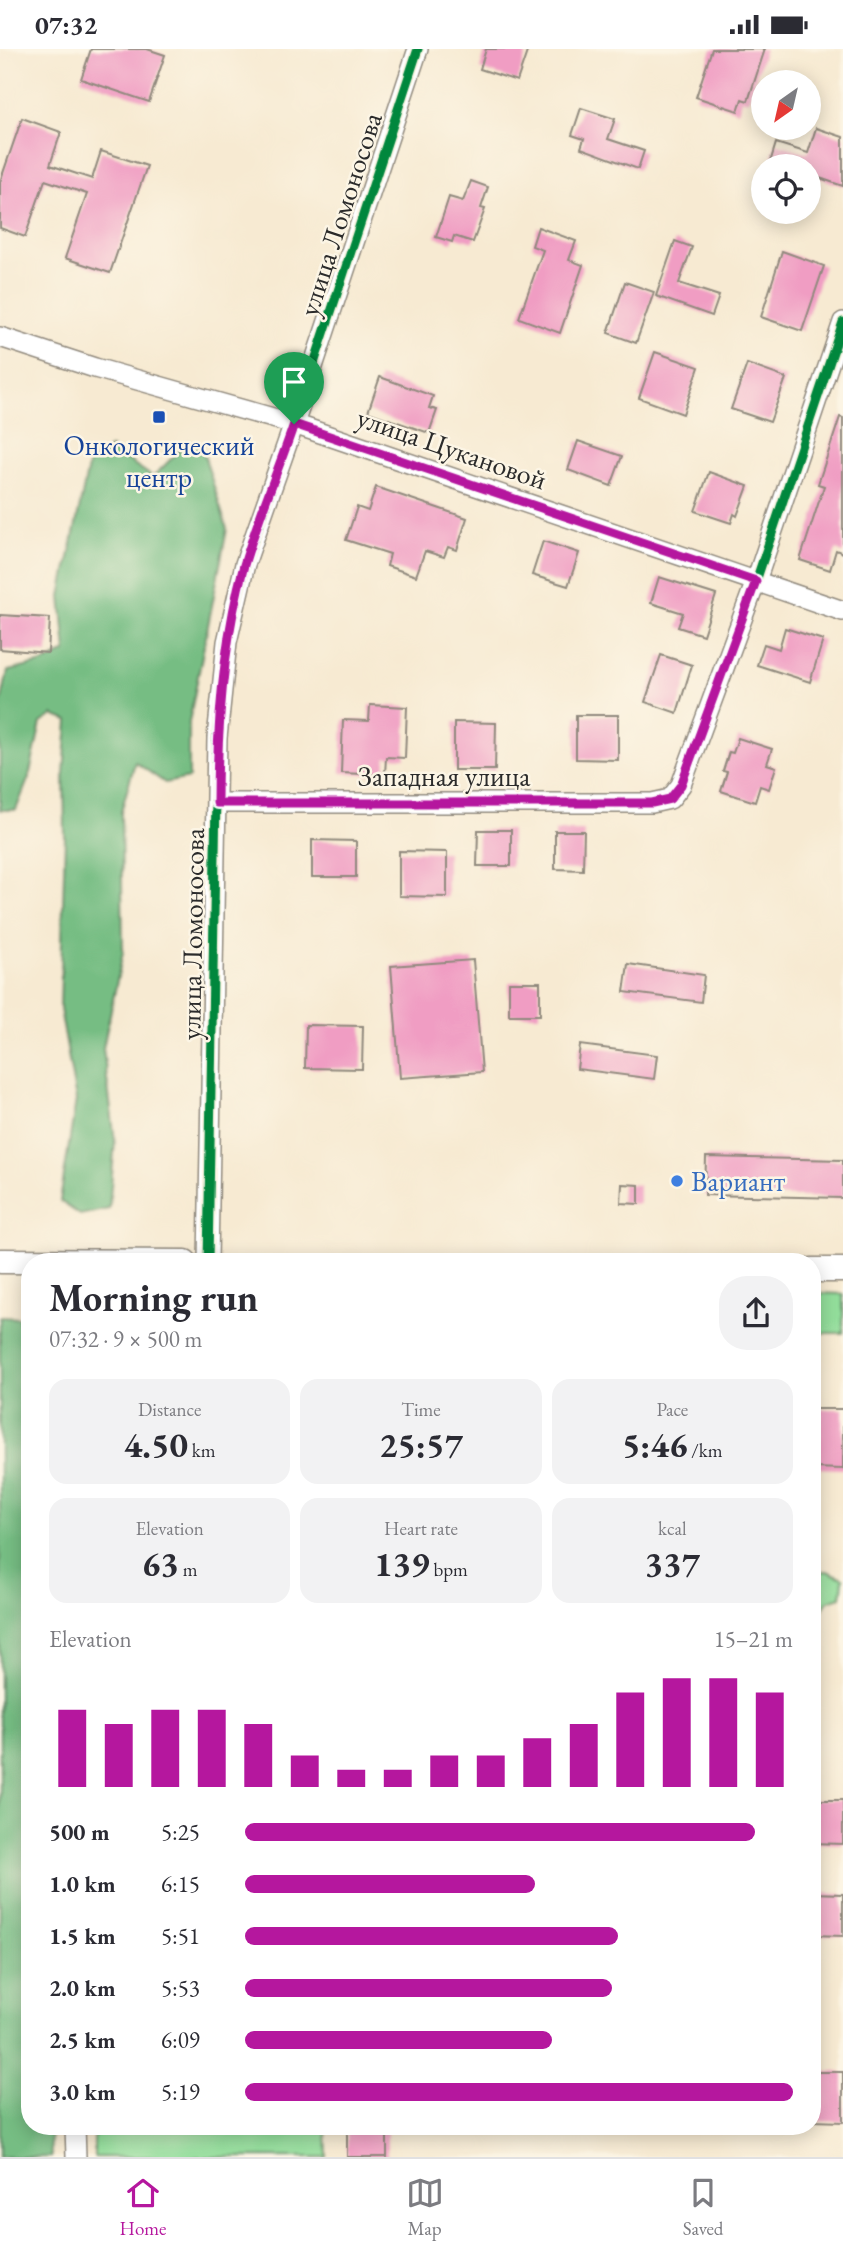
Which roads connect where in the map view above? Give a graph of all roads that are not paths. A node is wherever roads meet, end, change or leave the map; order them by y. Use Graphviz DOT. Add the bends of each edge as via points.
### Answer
graph roads {
  1 [pos="418,49"];
  2 [pos="843,322"];
  3 [pos="0,337"];
  4 [pos="294,424"];
  5 [pos="756,581"];
  6 [pos="843,611"];
  7 [pos="217,803"];
  8 [pos="208,1253"];
  9 [pos="0,1261"];
  10 [pos="21,1261"];
  11 [pos="821,1269"];
  12 [pos="843,1270"];
  13 [pos="75,2135"];
  14 [pos="76,2157"];
  1 -- 4 [label="street, улица Ломоносова"];
  2 -- 5 [label="street"];
  3 -- 4 [label="street, улица Цукановой"];
  4 -- 5 [label="street, улица Цукановой"];
  4 -- 7 [label="street, улица Ломоносова" via="245,564 227,642 217,738"];
  5 -- 6 [label="street, улица Цукановой"];
  5 -- 7 [label="street, Западная улица" via="681,785 670,799 652,803"];
  7 -- 8 [label="street, улица Ломоносова"];
  9 -- 10 [label="main road"];
  11 -- 12 [label="main road"];
  13 -- 14 [label="street"];
}
